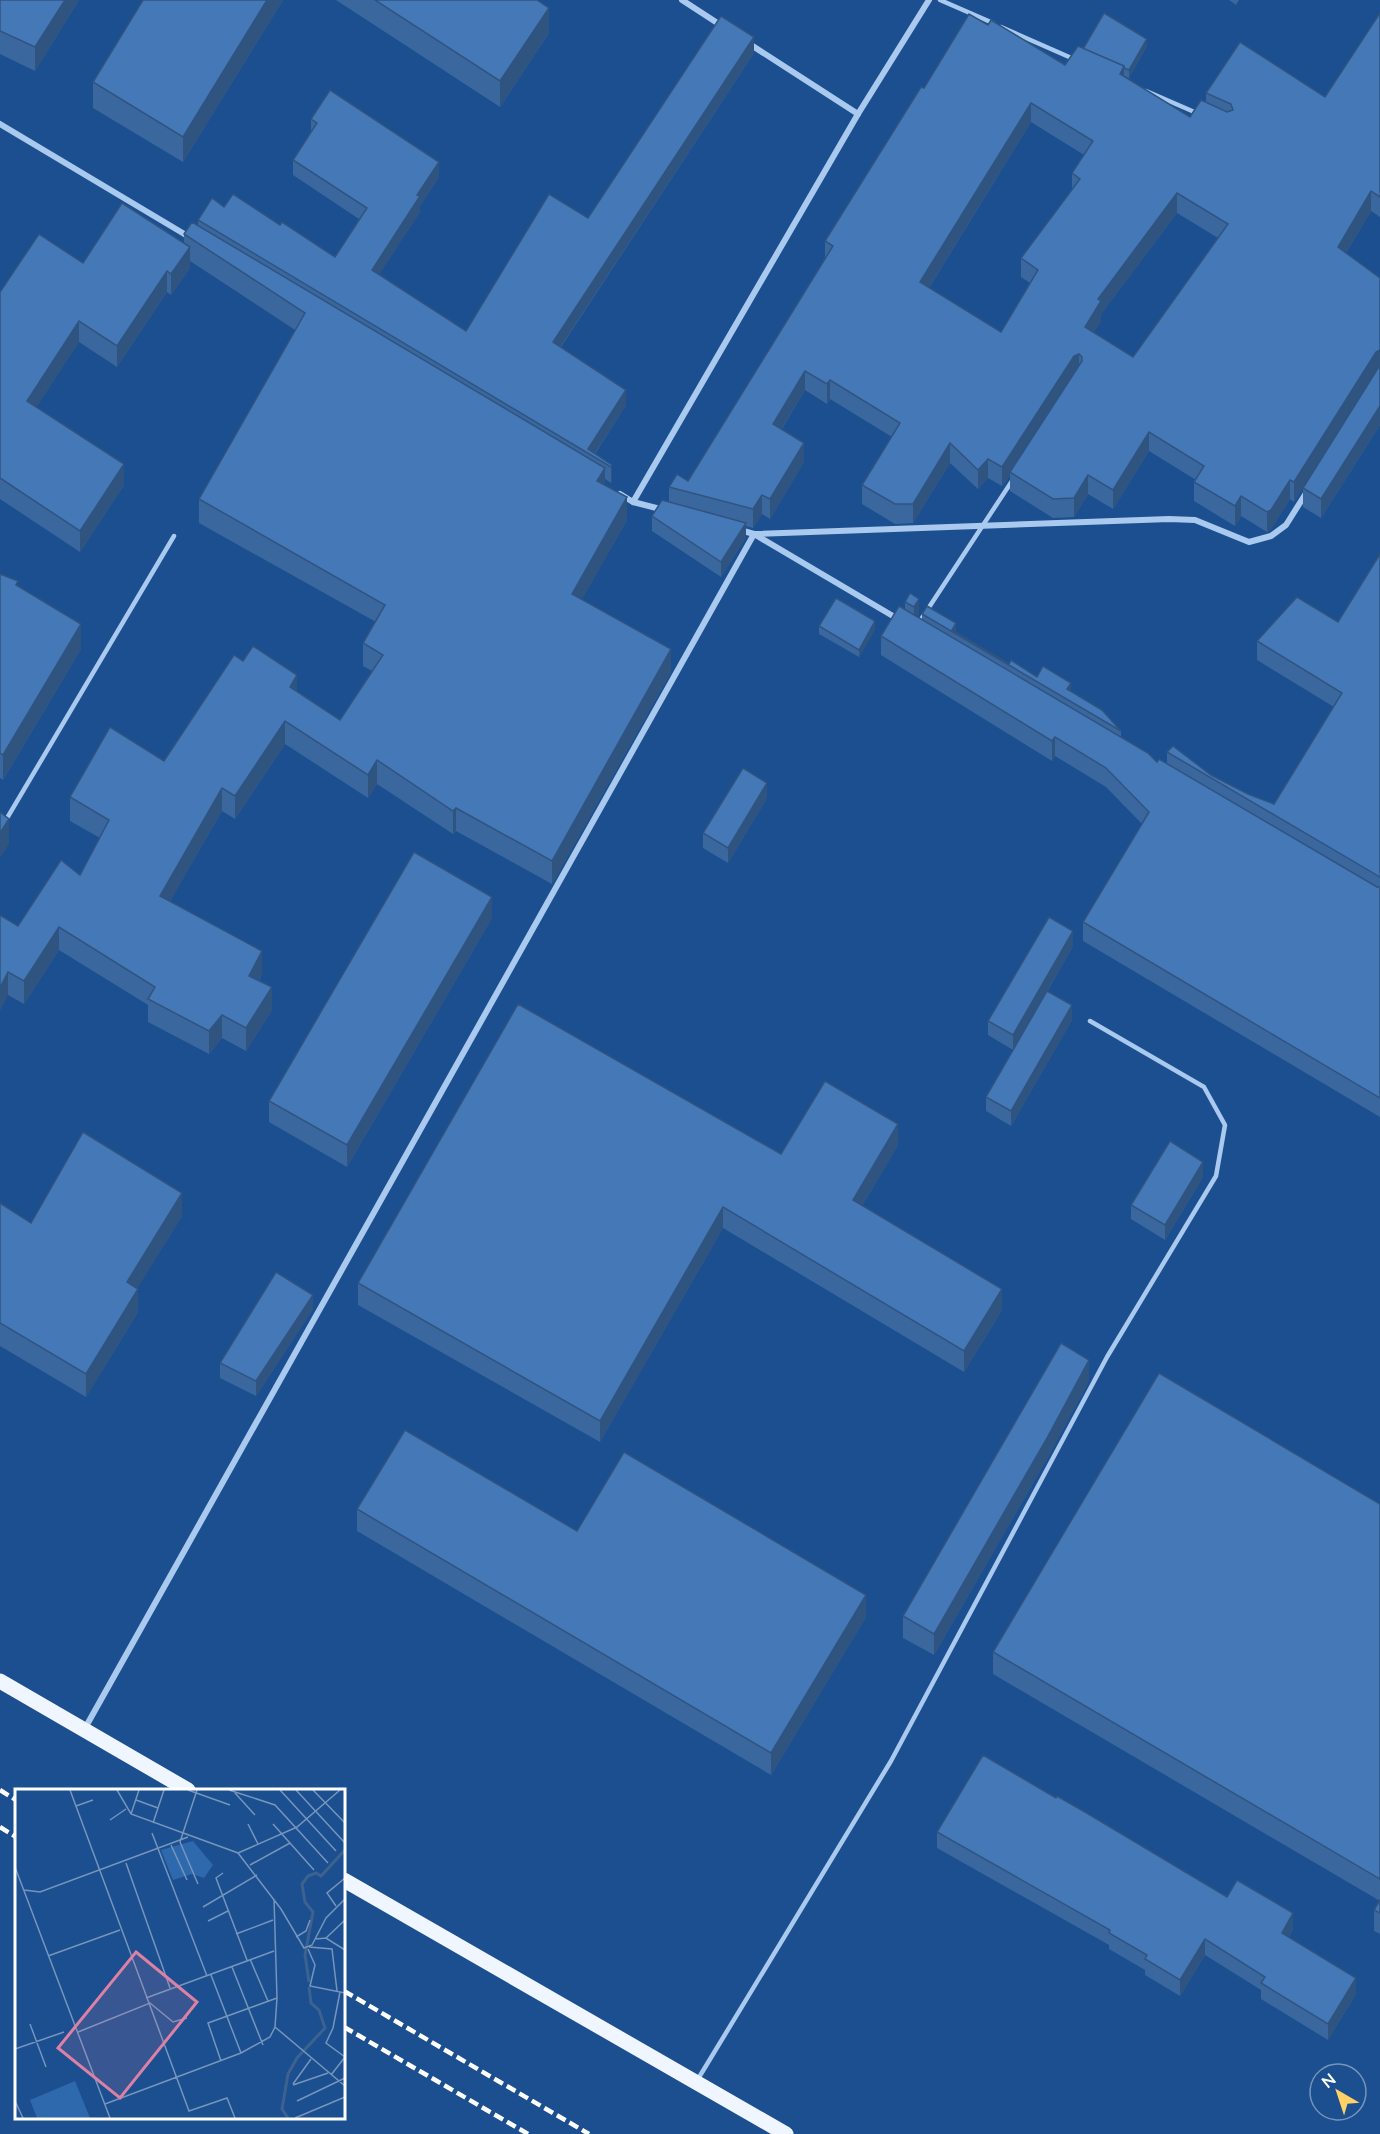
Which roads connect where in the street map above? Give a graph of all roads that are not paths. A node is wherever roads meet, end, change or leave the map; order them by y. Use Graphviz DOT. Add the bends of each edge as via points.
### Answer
graph roads {
  1 [pos="682,0"];
  2 [pos="929,0"];
  3 [pos="940,0"];
  4 [pos="731,32"];
  5 [pos="741,38"];
  6 [pos="1079,61"];
  7 [pos="1143,89"];
  8 [pos="858,114"];
  9 [pos="1208,118"];
  10 [pos="0,124"];
  11 [pos="194,240"];
  12 [pos="1015,477"];
  13 [pos="1311,485"];
  14 [pos="613,490"];
  15 [pos="633,502"];
  16 [pos="666,511"];
  17 [pos="983,526"];
  18 [pos="732,528"];
  19 [pos="754,534"];
  20 [pos="174,536"];
  21 [pos="905,623"];
  22 [pos="915,629"];
  23 [pos="0,830"];
  24 [pos="1090,1021"];
  25 [pos="0,1681"];
  26 [pos="84,1730"];
  27 [pos="185,1789"];
  28 [pos="345,1881"];
  29 [pos="695,2084"];
  30 [pos="786,2134"];
  1 -- 4 [label="street"];
  2 -- 8 [label="street"];
  3 -- 6 [label="lane"];
  5 -- 8 [label="street"];
  7 -- 9 [label="lane"];
  8 -- 15 [label="street"];
  10 -- 11 [label="street"];
  12 -- 17 [label="lane"];
  13 -- 17 [label="street" via="1286,525 1271,536 1249,542 1195,520"];
  14 -- 15 [label="street"];
  15 -- 16 [label="street"];
  17 -- 19 [label="street"];
  17 -- 22 [label="lane"];
  18 -- 19 [label="street"];
  19 -- 21 [label="street"];
  19 -- 26 [label="street"];
  20 -- 23 [label="lane"];
  24 -- 29 [label="lane" via="1204,1088 1225,1125 1216,1176 1107,1357 891,1761"];
  25 -- 26 [label="main road"];
  26 -- 27 [label="main road"];
  28 -- 29 [label="main road"];
  29 -- 30 [label="main road"];
}
